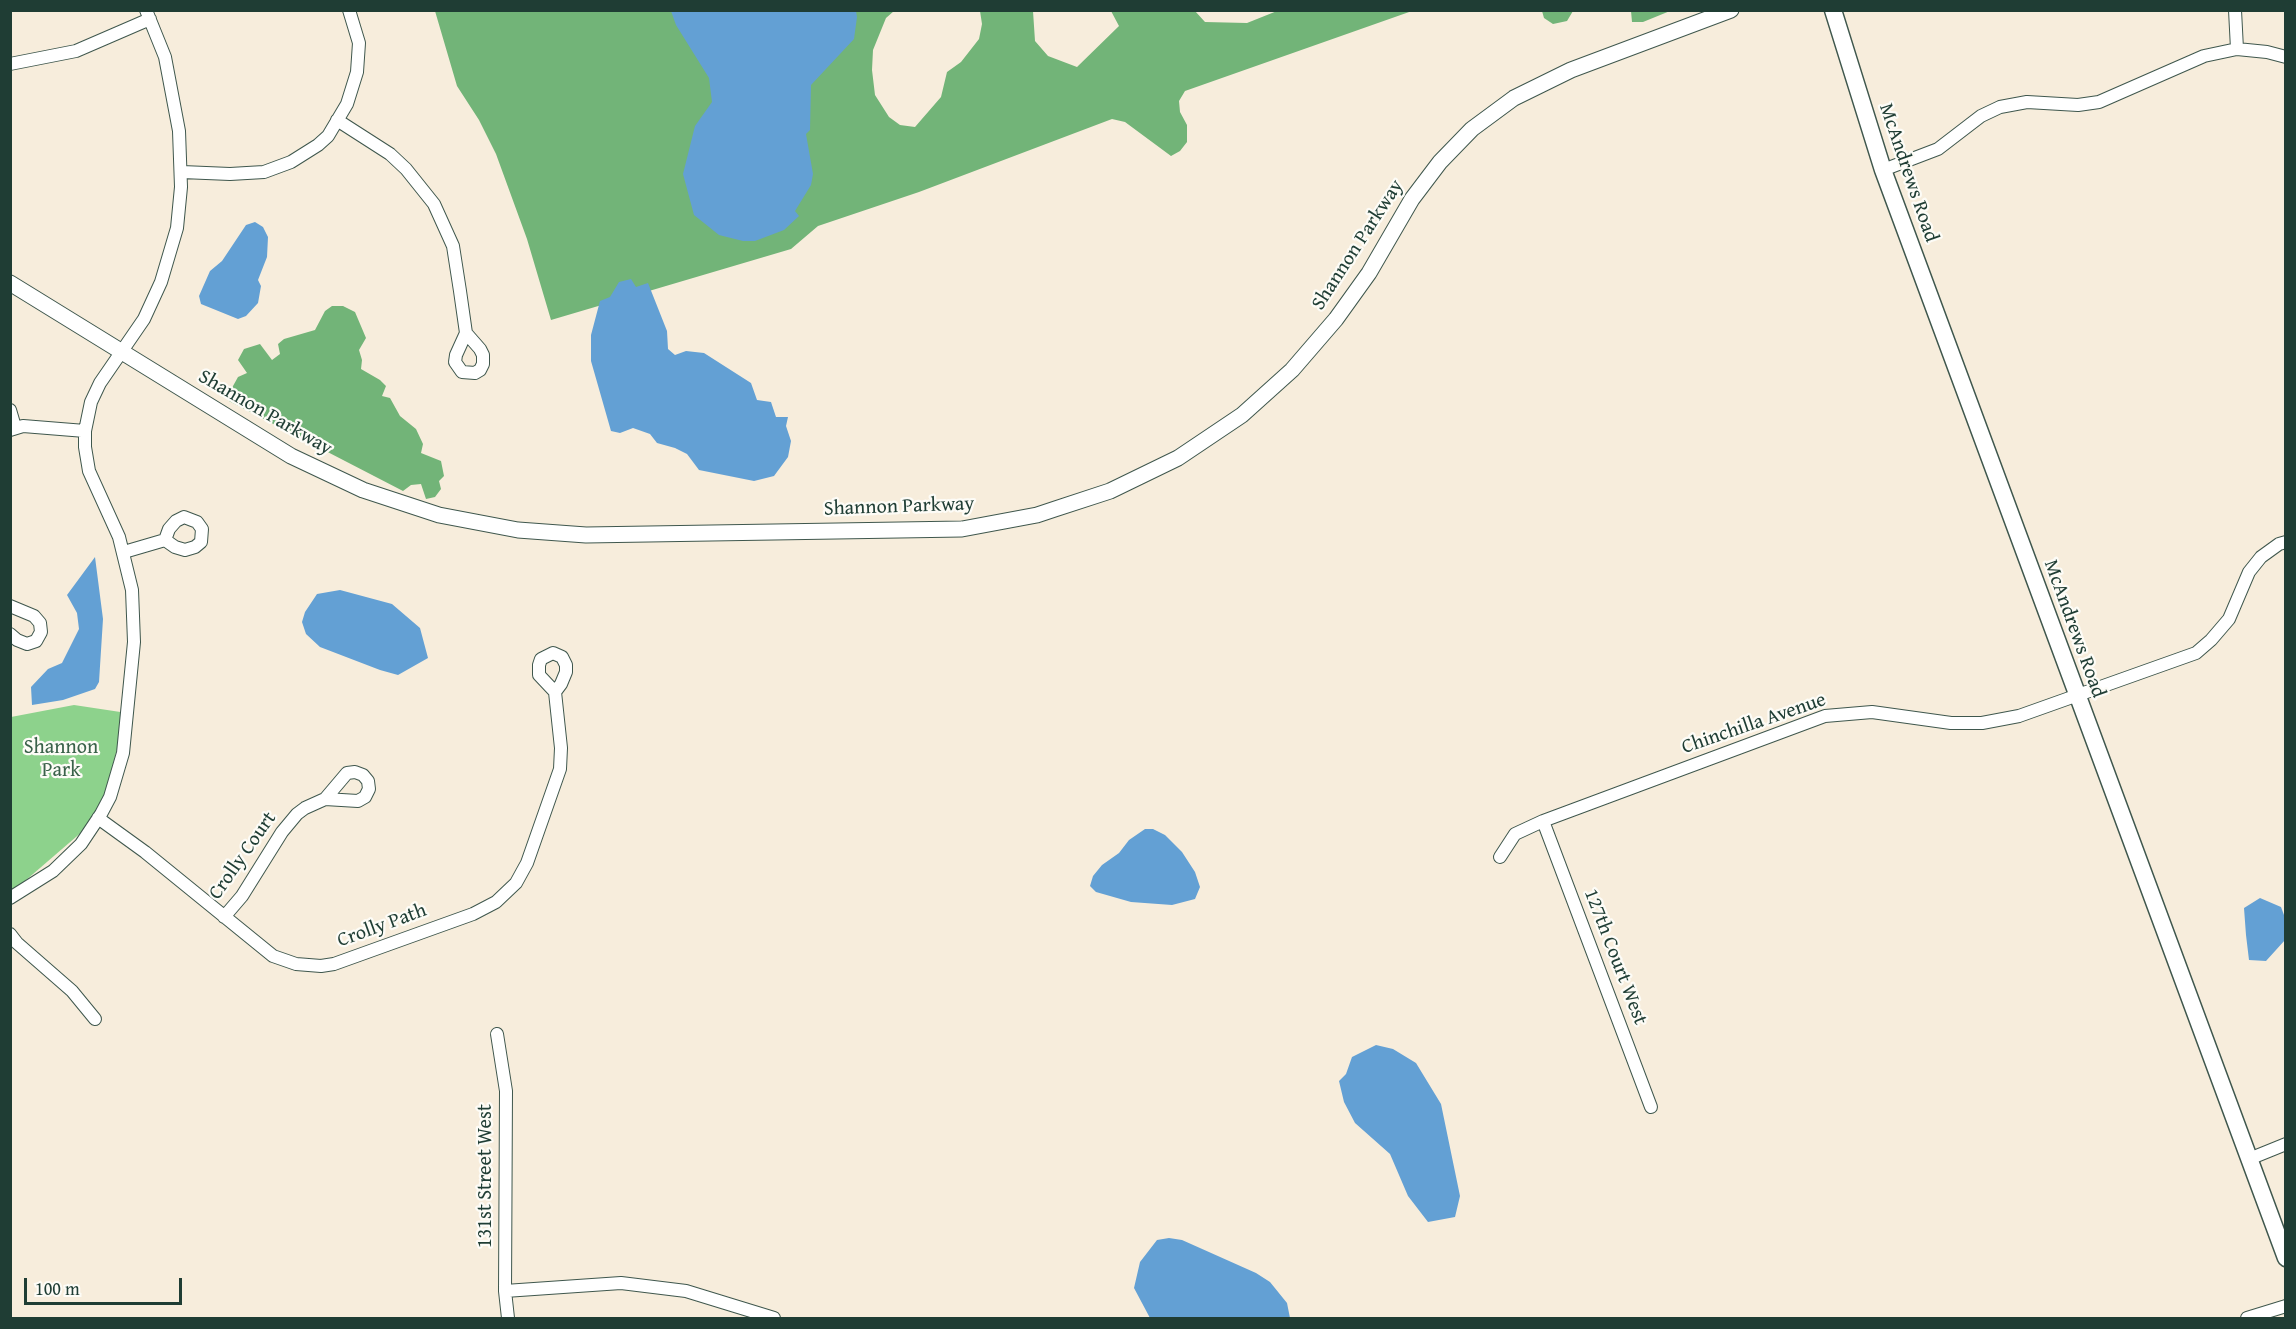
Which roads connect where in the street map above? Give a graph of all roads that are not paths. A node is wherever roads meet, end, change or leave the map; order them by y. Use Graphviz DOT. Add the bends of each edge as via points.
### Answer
graph roads {
  1 [pos="349,10"];
  2 [pos="1731,10"];
  3 [pos="1833,10"];
  4 [pos="2235,10"];
  5 [pos="148,15"];
  6 [pos="2237,49"];
  7 [pos="2286,57"];
  8 [pos="10,64"];
  9 [pos="337,120"];
  10 [pos="1882,170"];
  11 [pos="182,172"];
  12 [pos="10,283"];
  13 [pos="466,333"];
  14 [pos="121,352"];
  15 [pos="10,410"];
  16 [pos="13,429"];
  17 [pos="85,431"];
  18 [pos="165,540"];
  19 [pos="2286,542"];
  20 [pos="124,552"];
  21 [pos="10,606"];
  22 [pos="10,634"];
  23 [pos="555,692"];
  24 [pos="2076,695"];
  25 [pos="325,799"];
  26 [pos="99,819"];
  27 [pos="1543,821"];
  28 [pos="1500,857"];
  29 [pos="10,898"];
  30 [pos="224,917"];
  31 [pos="10,934"];
  32 [pos="95,1019"];
  33 [pos="497,1034"];
  34 [pos="1651,1107"];
  35 [pos="2286,1144"];
  36 [pos="2249,1159"];
  37 [pos="2286,1258"];
  38 [pos="505,1291"];
  39 [pos="2286,1306"];
  40 [pos="508,1318"];
  41 [pos="774,1318"];
  42 [pos="2247,1318"];
  1 -- 9 [label="street" via="359,57 352,91"];
  2 -- 14 [label="street, Shannon Parkway" via="1571,70 1514,98 1472,129 1440,162 1412,199 1336,320 1292,370 1242,415 1168,463 1110,491 1037,515 962,529 586,535 518,530 439,515 363,490 291,456"];
  3 -- 10 [label="main road, McAndrews Road"];
  4 -- 6 [label="street"];
  5 -- 8 [label="street" via="76,51"];
  5 -- 11 [label="street" via="169,74"];
  6 -- 7 [label="street"];
  6 -- 10 [label="street" via="2204,56 2099,102 2027,102 2000,107 1938,149"];
  9 -- 11 [label="street" via="318,145 279,168 248,174"];
  9 -- 13 [label="street" via="390,154 434,204 453,246"];
  10 -- 24 [label="main road, McAndrews Road"];
  11 -- 14 [label="street" via="177,228 166,268 144,319"];
  12 -- 14 [label="street, Shannon Parkway"];
  14 -- 17 [label="street" via="91,402"];
  15 -- 16 [label="street"];
  16 -- 17 [label="street"];
  17 -- 20 [label="street" via="89,471"];
  18 -- 20 [label="street"];
  19 -- 24 [label="street, Chinchilla Avenue" via="2261,557 2249,572 2229,619 2196,653"];
  20 -- 26 [label="street" via="132,590 134,642 123,753"];
  21 -- 22 [label="street" via="34,616 41,632 27,644"];
  23 -- 30 [label="street, Crolly Path" via="561,748 558,779 527,863 516,883 496,902 346,961 321,966 296,964 273,956"];
  24 -- 27 [label="street, Chinchilla Avenue" via="2019,716 1982,723 1951,723 1872,712 1825,716"];
  24 -- 36 [label="main road, McAndrews Road"];
  25 -- 30 [label="street, Crolly Court" via="297,814"];
  26 -- 29 [label="street" via="60,865"];
  26 -- 30 [label="street, Crolly Path"];
  27 -- 28 [label="street, Chinchilla Avenue" via="1515,834"];
  27 -- 34 [label="street, 127th Court West"];
  31 -- 32 [label="street" via="72,991"];
  33 -- 38 [label="street, 131st Street West" via="506,1091"];
  35 -- 36 [label="street"];
  36 -- 37 [label="main road, McAndrews Road"];
  38 -- 40 [label="street, 131st Street West"];
  38 -- 41 [label="street" via="621,1283 686,1291"];
  39 -- 42 [label="street"];
}
